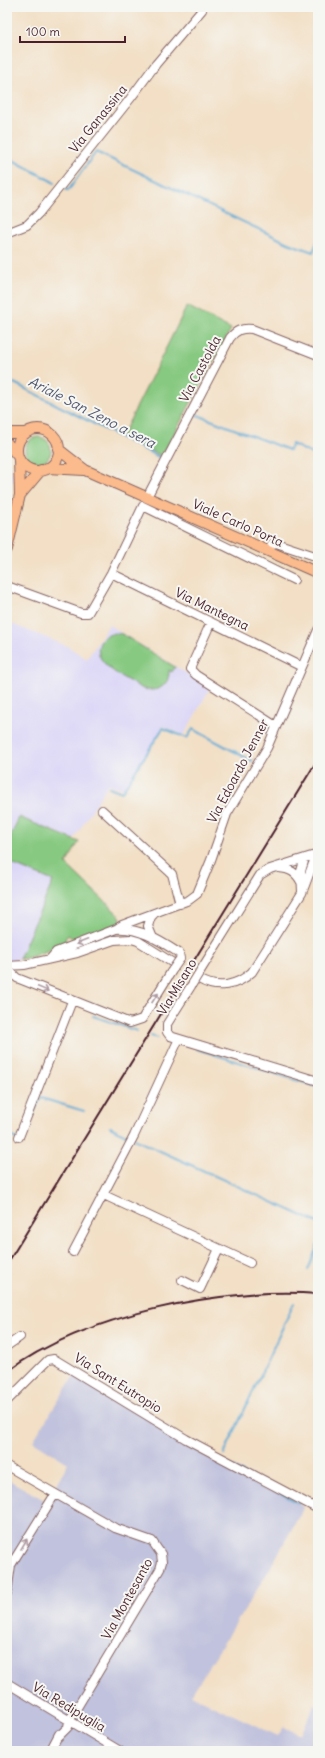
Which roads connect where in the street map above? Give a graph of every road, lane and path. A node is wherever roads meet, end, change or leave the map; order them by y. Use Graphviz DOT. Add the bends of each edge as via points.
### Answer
graph roads {
  1 [pos="202,10"];
  2 [pos="7,233"];
  3 [pos="318,355"];
  4 [pos="7,432"];
  5 [pos="26,433"];
  6 [pos="7,443"];
  7 [pos="58,449"];
  8 [pos="18,457"];
  9 [pos="44,469"];
  10 [pos="85,470"];
  11 [pos="20,495"];
  12 [pos="147,497"];
  13 [pos="7,549"];
  14 [pos="269,550"];
  15 [pos="318,557"];
  16 [pos="112,573"];
  17 [pos="318,573"];
  18 [pos="294,580"];
  19 [pos="7,586"];
  20 [pos="211,622"];
  21 [pos="318,630"];
  22 [pos="302,667"];
  23 [pos="276,726"];
  24 [pos="102,810"];
  25 [pos="318,855"];
  26 [pos="305,858"];
  27 [pos="276,867"];
  28 [pos="310,871"];
  29 [pos="301,882"];
  30 [pos="302,893"];
  31 [pos="180,904"];
  32 [pos="154,914"];
  33 [pos="116,930"];
  34 [pos="153,938"];
  35 [pos="50,959"];
  36 [pos="176,961"];
  37 [pos="8,970"];
  38 [pos="199,976"];
  39 [pos="72,1001"];
  40 [pos="177,1043"];
  41 [pos="318,1081"];
  42 [pos="18,1137"];
  43 [pos="104,1195"];
  44 [pos="219,1249"];
  45 [pos="73,1252"];
  46 [pos="250,1263"];
  47 [pos="182,1280"];
  48 [pos="20,1337"];
  49 [pos="7,1346"];
  50 [pos="7,1401"];
  51 [pos="7,1466"];
  52 [pos="55,1494"];
  53 [pos="318,1509"];
  54 [pos="7,1593"];
  55 [pos="7,1683"];
  56 [pos="69,1721"];
  57 [pos="50,1751"];
  58 [pos="120,1751"];
  1 -- 2 [label="street, Via Ganassina" via="160,58 39,213 27,225"];
  3 -- 12 [label="street, Via Castolda" via="252,329 244,328 237,331 230,338"];
  4 -- 5 [label="main road"];
  5 -- 7 [label="main road" via="38,429 50,433"];
  5 -- 8 [label="main road" via="18,442"];
  6 -- 8 [label="main road"];
  7 -- 9 [label="main road" via="55,460"];
  7 -- 10 [label="main road"];
  8 -- 9 [label="main road" via="30,469"];
  8 -- 11 [label="main road"];
  9 -- 10 [label="main road"];
  9 -- 11 [label="main road"];
  10 -- 12 [label="main road, Viale Carlo Porta"];
  11 -- 13 [label="main road"];
  12 -- 14 [label="main road, Viale Carlo Porta"];
  14 -- 15 [label="street" via="272,544 276,543"];
  14 -- 17 [label="main road, Viale Carlo Porta"];
  16 -- 18 [label="street" via="143,506"];
  16 -- 19 [label="street" via="91,609 84,614"];
  16 -- 20 [label="street, Via Mantegna"];
  20 -- 22 [label="street, Via Mantegna"];
  20 -- 23 [label="street" via="190,669"];
  21 -- 22 [label="street, Via Edoardo Jenner"];
  22 -- 23 [label="street, Via Edoardo Jenner"];
  23 -- 31 [label="street, Via Edoardo Jenner" via="267,748 227,814 197,894"];
  24 -- 31 [label="street" via="172,874"];
  25 -- 26 [label="street, Via Misano"];
  25 -- 28 [label="street"];
  26 -- 27 [label="street, Via Misano"];
  26 -- 28 [label="street"];
  26 -- 29 [label="street"];
  27 -- 29 [label="street" via="291,870"];
  27 -- 38 [label="street, Via Misano" via="260,875"];
  28 -- 30 [label="street"];
  29 -- 30 [label="street"];
  30 -- 38 [label="street" via="247,976 226,985 213,985"];
  31 -- 32 [label="street, Via Edoardo Jenner"];
  32 -- 33 [label="street, Via Edoardo Jenner" via="122,925"];
  32 -- 34 [label="street" via="148,926"];
  33 -- 34 [label="street, Via Misano" via="132,930"];
  33 -- 35 [label="street, Via Edoardo Jenner, one-way" via="56,952"];
  34 -- 36 [label="street, Via Misano" via="179,953"];
  35 -- 36 [label="street" via="88,950 114,940 131,939"];
  35 -- 37 [label="street"];
  39 -- 36 [label="street, Via Misano, one-way, bridge" via="134,1023 142,1019"];
  37 -- 39 [label="street, Via Misano, one-way" via="17,978"];
  38 -- 41 [label="street, Via Misano, bridge" via="168,1024 166,1030 170,1036"];
  39 -- 42 [label="street"];
  40 -- 43 [label="street"];
  43 -- 44 [label="street"];
  43 -- 45 [label="street"];
  44 -- 46 [label="street"];
  44 -- 47 [label="street" via="200,1289"];
  48 -- 49 [label="street"];
  50 -- 53 [label="street, Via Sant Eutropio" via="48,1360 54,1359 186,1439"];
  51 -- 52 [label="street, Via Montesanto"];
  54 -- 52 [label="street, one-way" via="11,1565"];
  52 -- 56 [label="street, Via Montesanto" via="115,1528 152,1541 161,1554 162,1562"];
  55 -- 56 [label="street, Via Redipuglia"];
  56 -- 57 [label="street" via="64,1725"];
  56 -- 58 [label="street, Via Redipuglia"];
}
